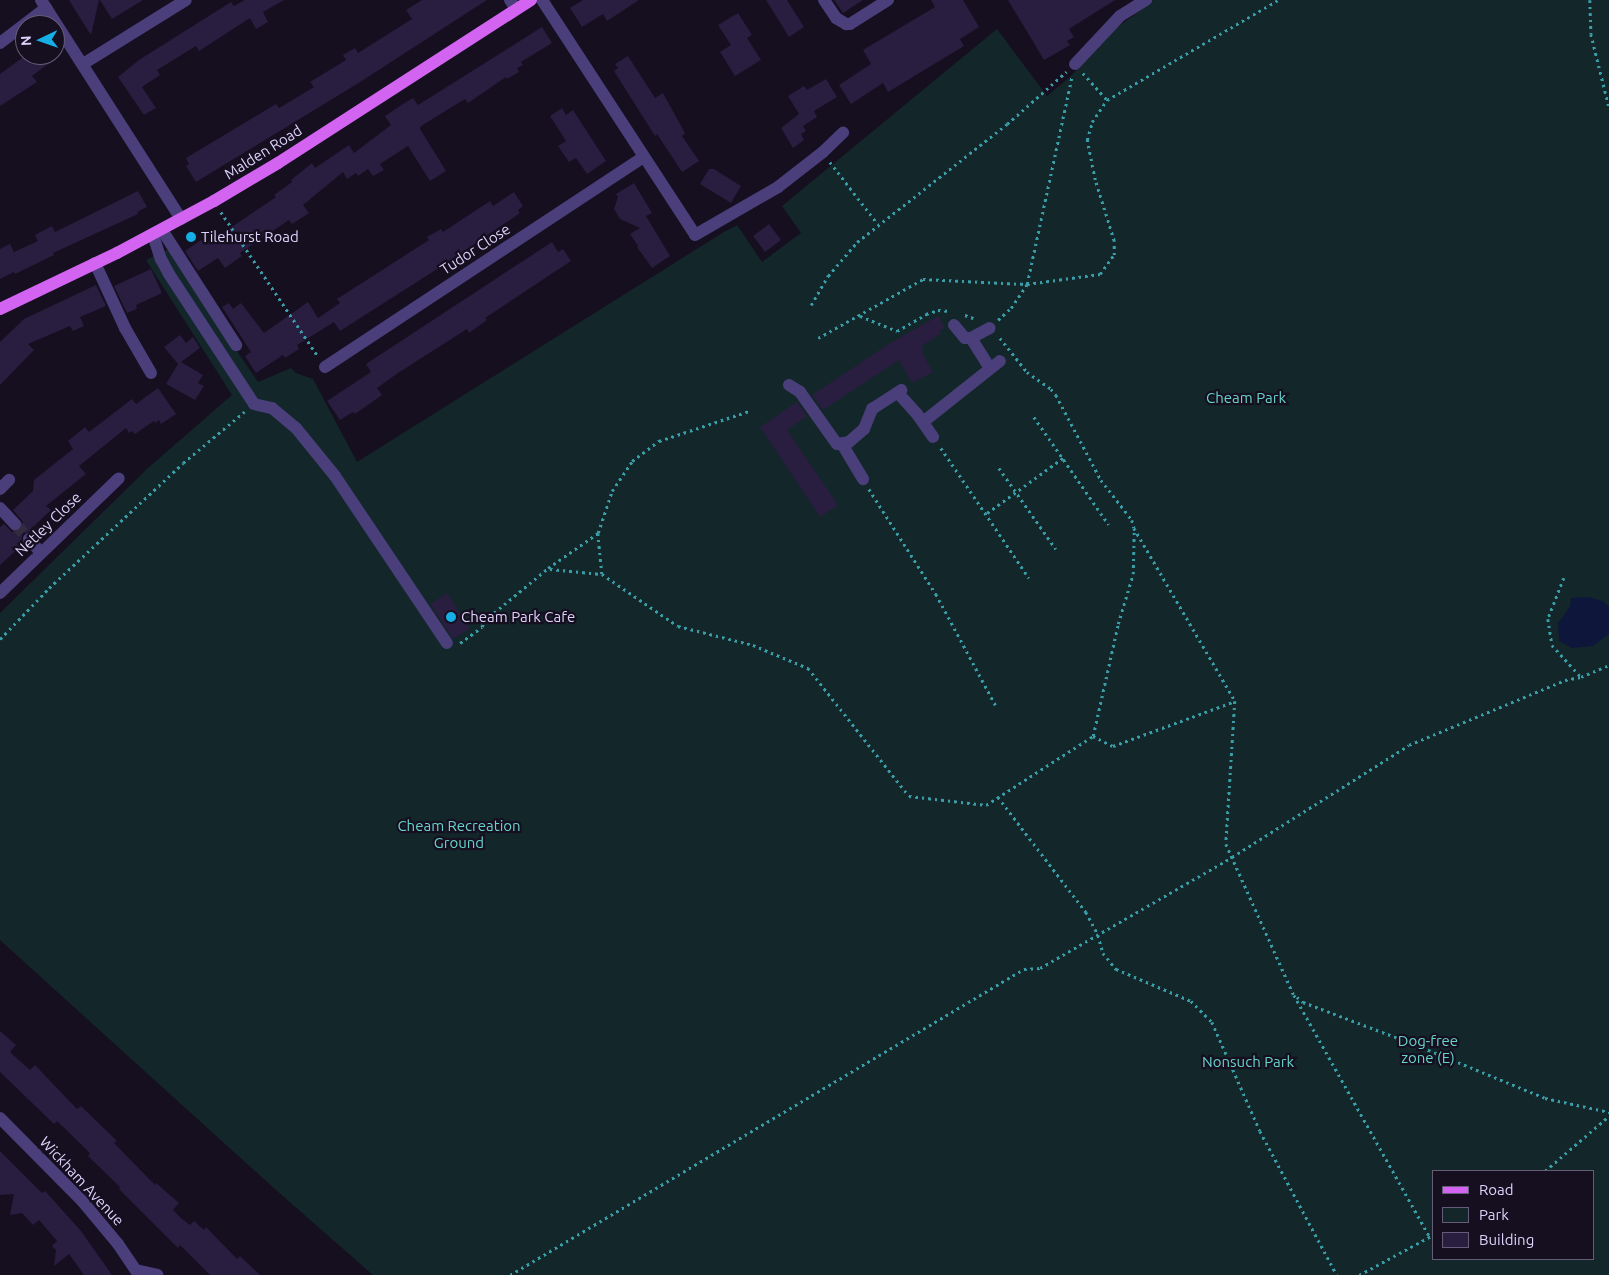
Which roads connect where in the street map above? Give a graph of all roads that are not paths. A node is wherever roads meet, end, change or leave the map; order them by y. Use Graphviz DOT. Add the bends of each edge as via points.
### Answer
graph roads {
  1 [pos="186,0"];
  2 [pos="532,0"];
  3 [pos="542,0"];
  4 [pos="824,0"];
  5 [pos="888,0"];
  6 [pos="1146,0"];
  7 [pos="44,4"];
  8 [pos="513,5"];
  9 [pos="0,43"];
  10 [pos="83,64"];
  11 [pos="1075,64"];
  12 [pos="843,133"];
  13 [pos="644,157"];
  14 [pos="181,219"];
  15 [pos="158,232"];
  16 [pos="95,263"];
  17 [pos="0,309"];
  18 [pos="954,325"];
  19 [pos="990,328"];
  20 [pos="971,338"];
  21 [pos="236,345"];
  22 [pos="1000,361"];
  23 [pos="325,367"];
  24 [pos="990,369"];
  25 [pos="151,373"];
  26 [pos="788,385"];
  27 [pos="922,422"];
  28 [pos="933,437"];
  29 [pos="842,444"];
  30 [pos="119,478"];
  31 [pos="862,479"];
  32 [pos="0,508"];
  33 [pos="15,524"];
  34 [pos="29,539"];
  35 [pos="41,553"];
  36 [pos="0,593"];
  37 [pos="447,643"];
  38 [pos="0,1118"];
  39 [pos="137,1272"];
  40 [pos="157,1275"];
  1 -- 10 [label="street"];
  2 -- 8 [label="main road, Malden Road"];
  3 -- 13 [label="street"];
  4 -- 5 [label="street" via="836,18 850,24"];
  6 -- 11 [label="street" via="1120,16"];
  7 -- 9 [label="street"];
  7 -- 10 [label="street"];
  8 -- 14 [label="main road, Malden Road" via="278,163"];
  10 -- 14 [label="street"];
  12 -- 13 [label="street" via="823,152 699,240"];
  13 -- 23 [label="street, Tudor Close"];
  14 -- 15 [label="main road, Malden Road"];
  15 -- 16 [label="main road, Malden Road"];
  15 -- 21 [label="street"];
  15 -- 37 [label="street" via="161,259 169,274 254,404 272,408 313,448"];
  16 -- 17 [label="main road, Malden Road"];
  16 -- 25 [label="street" via="125,328"];
  18 -- 20 [label="street" via="964,338"];
  19 -- 20 [label="street"];
  20 -- 24 [label="street"];
  22 -- 24 [label="street"];
  24 -- 27 [label="street"];
  26 -- 29 [label="street" via="800,392 837,444"];
  27 -- 28 [label="street"];
  27 -- 29 [label="street" via="900,391 872,409 864,429"];
  29 -- 31 [label="street"];
  30 -- 35 [label="street, Netley Close"];
  32 -- 33 [label="street"];
  34 -- 35 [label="street"];
  35 -- 36 [label="street, Netley Close"];
  38 -- 39 [label="street, Wickham Avenue" via="83,1202"];
  39 -- 40 [label="street, Wickham Avenue"];
}
